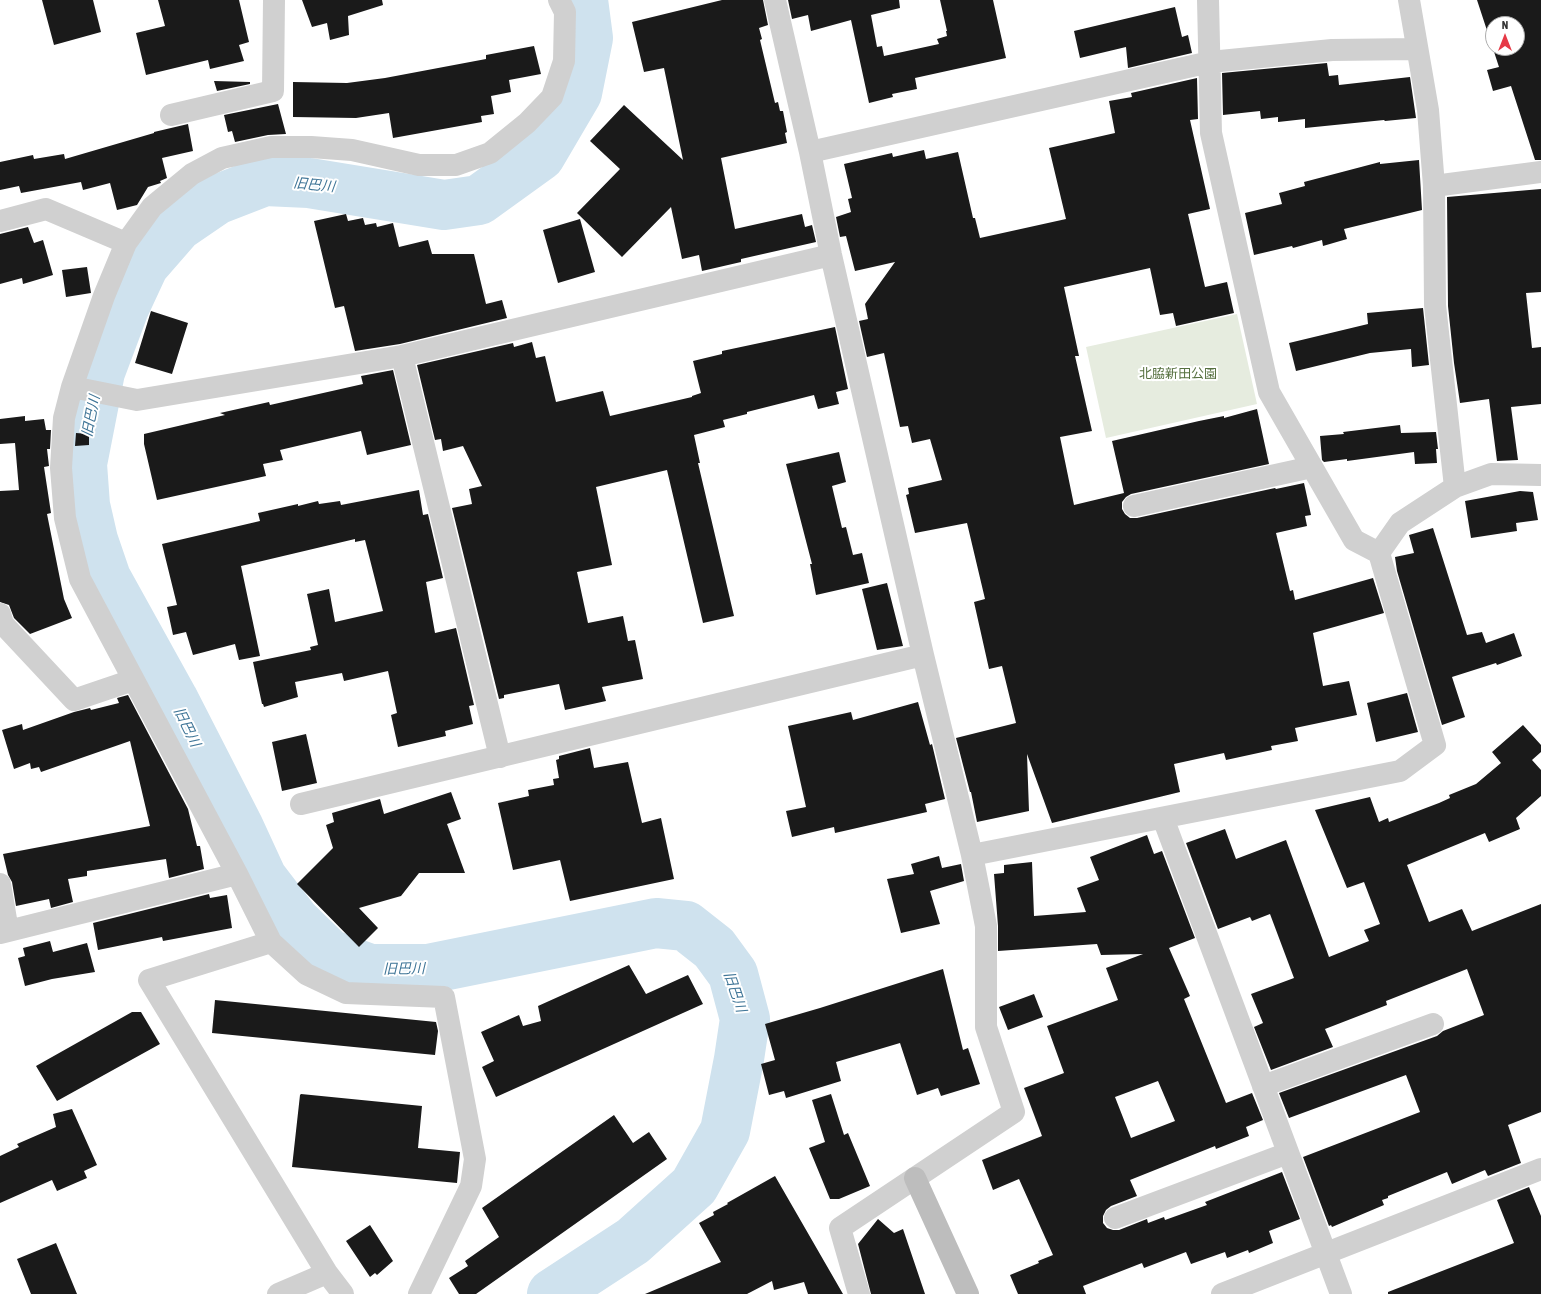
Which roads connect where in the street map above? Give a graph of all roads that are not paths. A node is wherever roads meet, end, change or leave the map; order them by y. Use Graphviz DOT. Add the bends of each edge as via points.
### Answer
graph roads {
  1 [pos="274,0"];
  2 [pos="559,0"];
  3 [pos="775,0"];
  4 [pos="1208,0"];
  5 [pos="1409,0"];
  6 [pos="1417,49"];
  7 [pos="1210,62"];
  8 [pos="171,115"];
  9 [pos="810,152"];
  10 [pos="1541,172"];
  11 [pos="1434,186"];
  12 [pos="0,221"];
  13 [pos="126,243"];
  14 [pos="831,254"];
  15 [pos="402,356"];
  16 [pos="72,387"];
  17 [pos="1312,467"];
  18 [pos="1541,475"];
  19 [pos="1455,487"];
  20 [pos="1134,506"];
  21 [pos="1378,553"];
  22 [pos="0,614"];
  23 [pos="923,655"];
  24 [pos="133,680"];
  25 [pos="500,757"];
  26 [pos="301,804"];
  27 [pos="1163,818"];
  28 [pos="972,855"];
  29 [pos="237,874"];
  30 [pos="0,884"];
  31 [pos="4,932"];
  32 [pos="271,942"];
  33 [pos="1433,1024"];
  34 [pos="1263,1086"];
  35 [pos="1288,1153"];
  36 [pos="1541,1169"];
  37 [pos="915,1178"];
  38 [pos="1115,1218"];
  39 [pos="1326,1254"];
  40 [pos="327,1273"];
  41 [pos="278,1294"];
  42 [pos="343,1294"];
  43 [pos="419,1294"];
  44 [pos="859,1294"];
  45 [pos="968,1294"];
  46 [pos="1222,1294"];
  47 [pos="1341,1294"];
  1 -- 8 [label="street" via="273,91"];
  2 -- 13 [label="street" via="565,12 564,61 552,97 527,123 490,152 456,165 419,165 352,150 311,147 271,146 222,158 192,174 152,206"];
  3 -- 9 [label="street"];
  4 -- 7 [label="street"];
  5 -- 6 [label="street"];
  6 -- 7 [label="street" via="1332,50"];
  6 -- 11 [label="street" via="1428,110"];
  7 -- 9 [label="street"];
  7 -- 17 [label="street" via="1211,133 1269,392"];
  9 -- 14 [label="street"];
  10 -- 11 [label="street"];
  11 -- 19 [label="street" via="1435,305"];
  12 -- 13 [label="street" via="46,209"];
  13 -- 16 [label="street"];
  14 -- 15 [label="street"];
  14 -- 23 [label="street"];
  15 -- 16 [label="street" via="137,400"];
  15 -- 25 [label="street"];
  16 -- 24 [label="street" via="64,418 61,468 65,518 80,579"];
  17 -- 20 [label="street"];
  17 -- 21 [label="street" via="1354,540"];
  18 -- 19 [label="street" via="1491,474"];
  19 -- 21 [label="street" via="1400,523"];
  21 -- 27 [label="street" via="1435,745 1400,771"];
  22 -- 24 [label="street" via="3,624 74,700"];
  23 -- 25 [label="street"];
  23 -- 28 [label="street"];
  24 -- 29 [label="street"];
  25 -- 26 [label="street"];
  27 -- 28 [label="street"];
  27 -- 34 [label="street"];
  28 -- 37 [label="street" via="986,926 986,1027 1014,1112"];
  29 -- 31 [label="street"];
  29 -- 32 [label="street"];
  30 -- 31 [label="street"];
  32 -- 40 [label="street" via="149,980"];
  32 -- 43 [label="street" via="306,974 346,993 444,997 475,1159 471,1186"];
  33 -- 34 [label="street"];
  34 -- 35 [label="street"];
  35 -- 38 [label="street"];
  35 -- 39 [label="street"];
  36 -- 39 [label="street"];
  37 -- 44 [label="street" via="840,1228"];
  37 -- 45 [label="street"];
  39 -- 46 [label="street"];
  39 -- 47 [label="street"];
  40 -- 41 [label="street"];
  40 -- 42 [label="street"];
}
